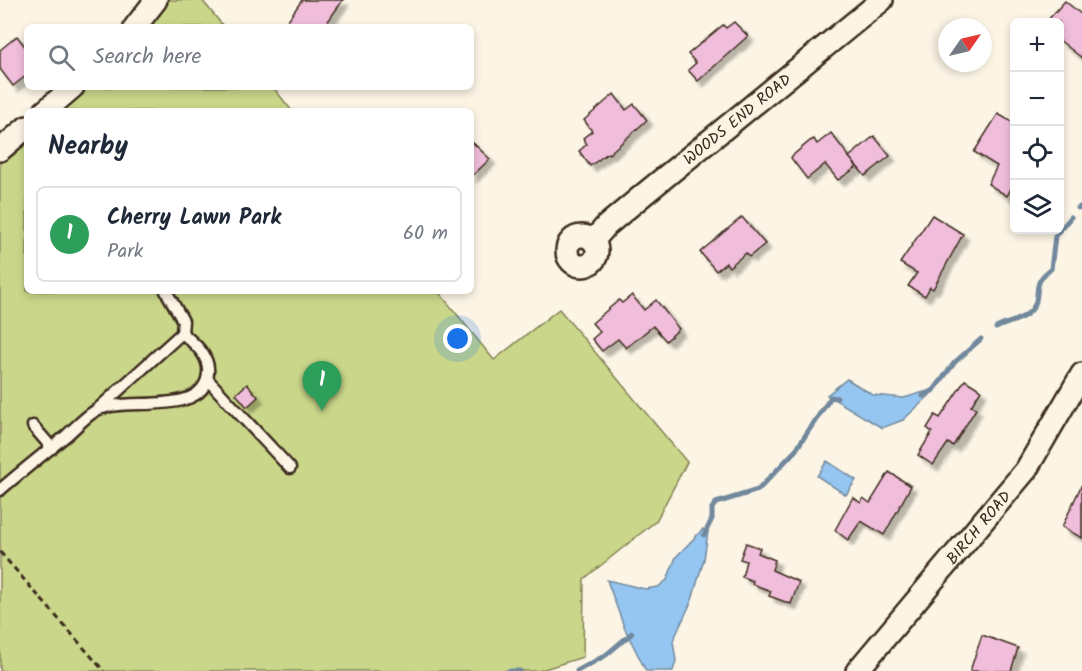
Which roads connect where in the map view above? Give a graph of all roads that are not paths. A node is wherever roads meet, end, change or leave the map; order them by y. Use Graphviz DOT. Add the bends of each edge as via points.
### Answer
graph roads {
  1 [pos="156,0"];
  2 [pos="882,0"];
  3 [pos="137,24"];
  4 [pos="70,90"];
  5 [pos="48,108"];
  6 [pos="24,130"];
  7 [pos="0,150"];
  8 [pos="593,241"];
  9 [pos="168,294"];
  10 [pos="182,333"];
  11 [pos="1082,374"];
  12 [pos="208,380"];
  13 [pos="97,410"];
  14 [pos="33,426"];
  15 [pos="51,448"];
  16 [pos="290,468"];
  17 [pos="0,490"];
  18 [pos="857,671"];
  1 -- 3 [label="street"];
  2 -- 8 [label="street, WOODS END ROAD" via="643,195"];
  4 -- 5 [label="street"];
  6 -- 7 [label="street"];
  9 -- 10 [label="lane" via="183,321"];
  10 -- 12 [label="lane" via="198,346 209,367"];
  10 -- 13 [label="lane"];
  11 -- 18 [label="street, BIRCH ROAD" via="1026,470"];
  12 -- 13 [label="lane" via="196,393 179,402 128,403"];
  12 -- 16 [label="lane"];
  13 -- 15 [label="lane"];
  14 -- 15 [label="lane"];
  15 -- 17 [label="lane"];
}
